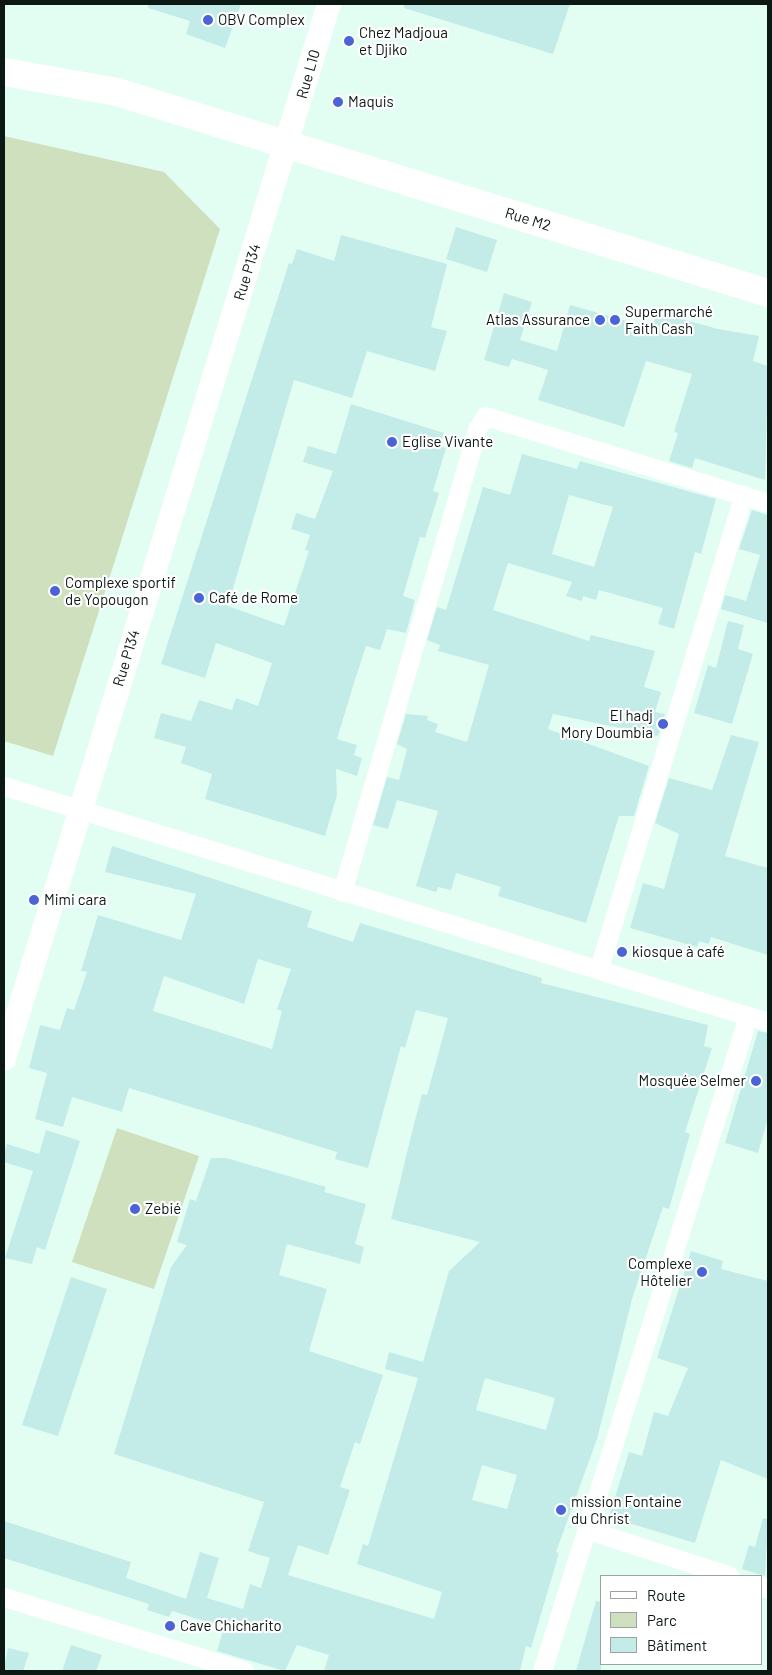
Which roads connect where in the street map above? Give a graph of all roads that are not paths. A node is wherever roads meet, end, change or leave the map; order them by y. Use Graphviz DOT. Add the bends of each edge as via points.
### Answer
graph roads {
  1 [pos="329,4"];
  2 [pos="4,72"];
  3 [pos="287,144"];
  4 [pos="768,293"];
  5 [pos="744,496"];
  6 [pos="768,503"];
  7 [pos="4,786"];
  8 [pos="79,809"];
  9 [pos="342,892"];
  10 [pos="599,968"];
  11 [pos="748,1016"];
  12 [pos="768,1022"];
  13 [pos="4,1058"];
  14 [pos="588,1530"];
  15 [pos="727,1575"];
  16 [pos="4,1598"];
  17 [pos="244,1671"];
  18 [pos="542,1671"];
  1 -- 3 [label="street, Rue L10"];
  2 -- 3 [label="main road, Rue M2" via="117,92"];
  3 -- 4 [label="main road, Rue M2"];
  3 -- 8 [label="street, Rue P134"];
  5 -- 6 [label="street"];
  5 -- 9 [label="street" via="485,416 477,429"];
  5 -- 10 [label="street"];
  7 -- 8 [label="street"];
  8 -- 9 [label="street"];
  8 -- 13 [label="street, Rue P134"];
  9 -- 10 [label="street"];
  10 -- 11 [label="street"];
  11 -- 12 [label="street"];
  11 -- 14 [label="street"];
  14 -- 15 [label="street"];
  14 -- 18 [label="street"];
  16 -- 17 [label="street"];
}
